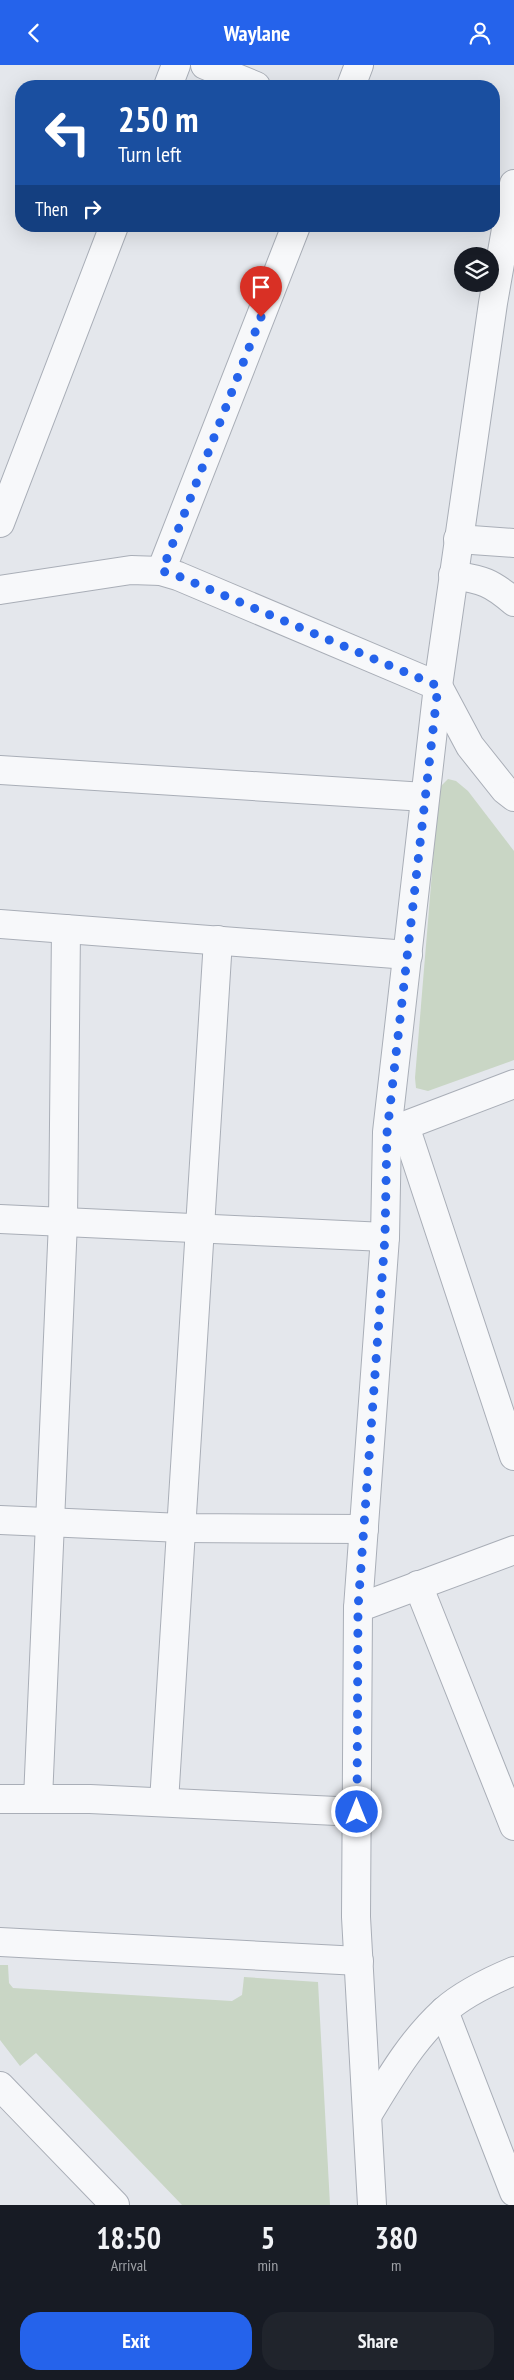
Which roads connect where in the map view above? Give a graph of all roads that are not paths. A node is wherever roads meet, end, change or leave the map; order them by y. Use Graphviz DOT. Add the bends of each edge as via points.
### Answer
graph roads {
  1 [pos="176,65"];
  2 [pos="205,65"];
  3 [pos="359,65"];
  4 [pos="170,80"];
  5 [pos="241,80"];
  6 [pos="353,80"];
  7 [pos="508,188"];
  8 [pos="112,232"];
  9 [pos="294,232"];
  10 [pos="0,523"];
  11 [pos="458,539"];
  12 [pos="514,543"];
  13 [pos="162,571"];
  14 [pos="453,575"];
  15 [pos="0,590"];
  16 [pos="514,602"];
  17 [pos="438,686"];
  18 [pos="0,770"];
  19 [pos="511,796"];
  20 [pos="425,797"];
  21 [pos="0,924"];
  22 [pos="66,929"];
  23 [pos="218,940"];
  24 [pos="408,955"];
  25 [pos="514,1085"];
  26 [pos="396,1129"];
  27 [pos="0,1219"];
  28 [pos="63,1222"];
  29 [pos="201,1229"];
  30 [pos="385,1237"];
  31 [pos="514,1456"];
  32 [pos="0,1520"];
  33 [pos="50,1524"];
  34 [pos="182,1528"];
  35 [pos="364,1529"];
  36 [pos="514,1549"];
  37 [pos="418,1585"];
  38 [pos="358,1608"];
  39 [pos="0,1799"];
  40 [pos="38,1799"];
  41 [pos="164,1802"];
  42 [pos="357,1812"];
  43 [pos="514,1826"];
  44 [pos="0,1942"];
  45 [pos="359,1961"];
  46 [pos="514,1971"];
  47 [pos="444,2011"];
  48 [pos="0,2086"];
  49 [pos="368,2114"];
  50 [pos="514,2192"];
  51 [pos="115,2205"];
  52 [pos="372,2205"];
  1 -- 4 [label="street"];
  2 -- 5 [label="street"];
  3 -- 6 [label="street"];
  7 -- 11 [label="street"];
  8 -- 10 [label="street"];
  9 -- 13 [label="street"];
  11 -- 12 [label="street"];
  11 -- 14 [label="street"];
  13 -- 15 [label="street" via="131,570"];
  13 -- 17 [label="street"];
  14 -- 16 [label="street" via="495,585"];
  14 -- 17 [label="street"];
  17 -- 19 [label="street" via="470,746"];
  17 -- 20 [label="street"];
  18 -- 20 [label="street"];
  20 -- 24 [label="street"];
  21 -- 22 [label="street"];
  22 -- 23 [label="street"];
  22 -- 28 [label="street"];
  23 -- 24 [label="street"];
  23 -- 29 [label="street"];
  24 -- 26 [label="street"];
  25 -- 26 [label="street"];
  26 -- 30 [label="street"];
  26 -- 31 [label="street"];
  27 -- 28 [label="street"];
  28 -- 29 [label="street"];
  28 -- 33 [label="street"];
  29 -- 30 [label="street"];
  29 -- 34 [label="street"];
  30 -- 35 [label="street"];
  32 -- 33 [label="street"];
  33 -- 34 [label="street"];
  33 -- 40 [label="street"];
  34 -- 35 [label="street"];
  34 -- 41 [label="street"];
  35 -- 38 [label="street"];
  36 -- 37 [label="street"];
  37 -- 38 [label="street"];
  37 -- 43 [label="street"];
  38 -- 42 [label="street"];
  39 -- 40 [label="street"];
  40 -- 41 [label="street"];
  41 -- 42 [label="street"];
  42 -- 45 [label="street"];
  44 -- 45 [label="street"];
  45 -- 49 [label="street"];
  46 -- 47 [label="street" via="490,1981"];
  47 -- 49 [label="street" via="401,2061"];
  47 -- 50 [label="street"];
  48 -- 51 [label="street"];
  49 -- 52 [label="street"];
}
